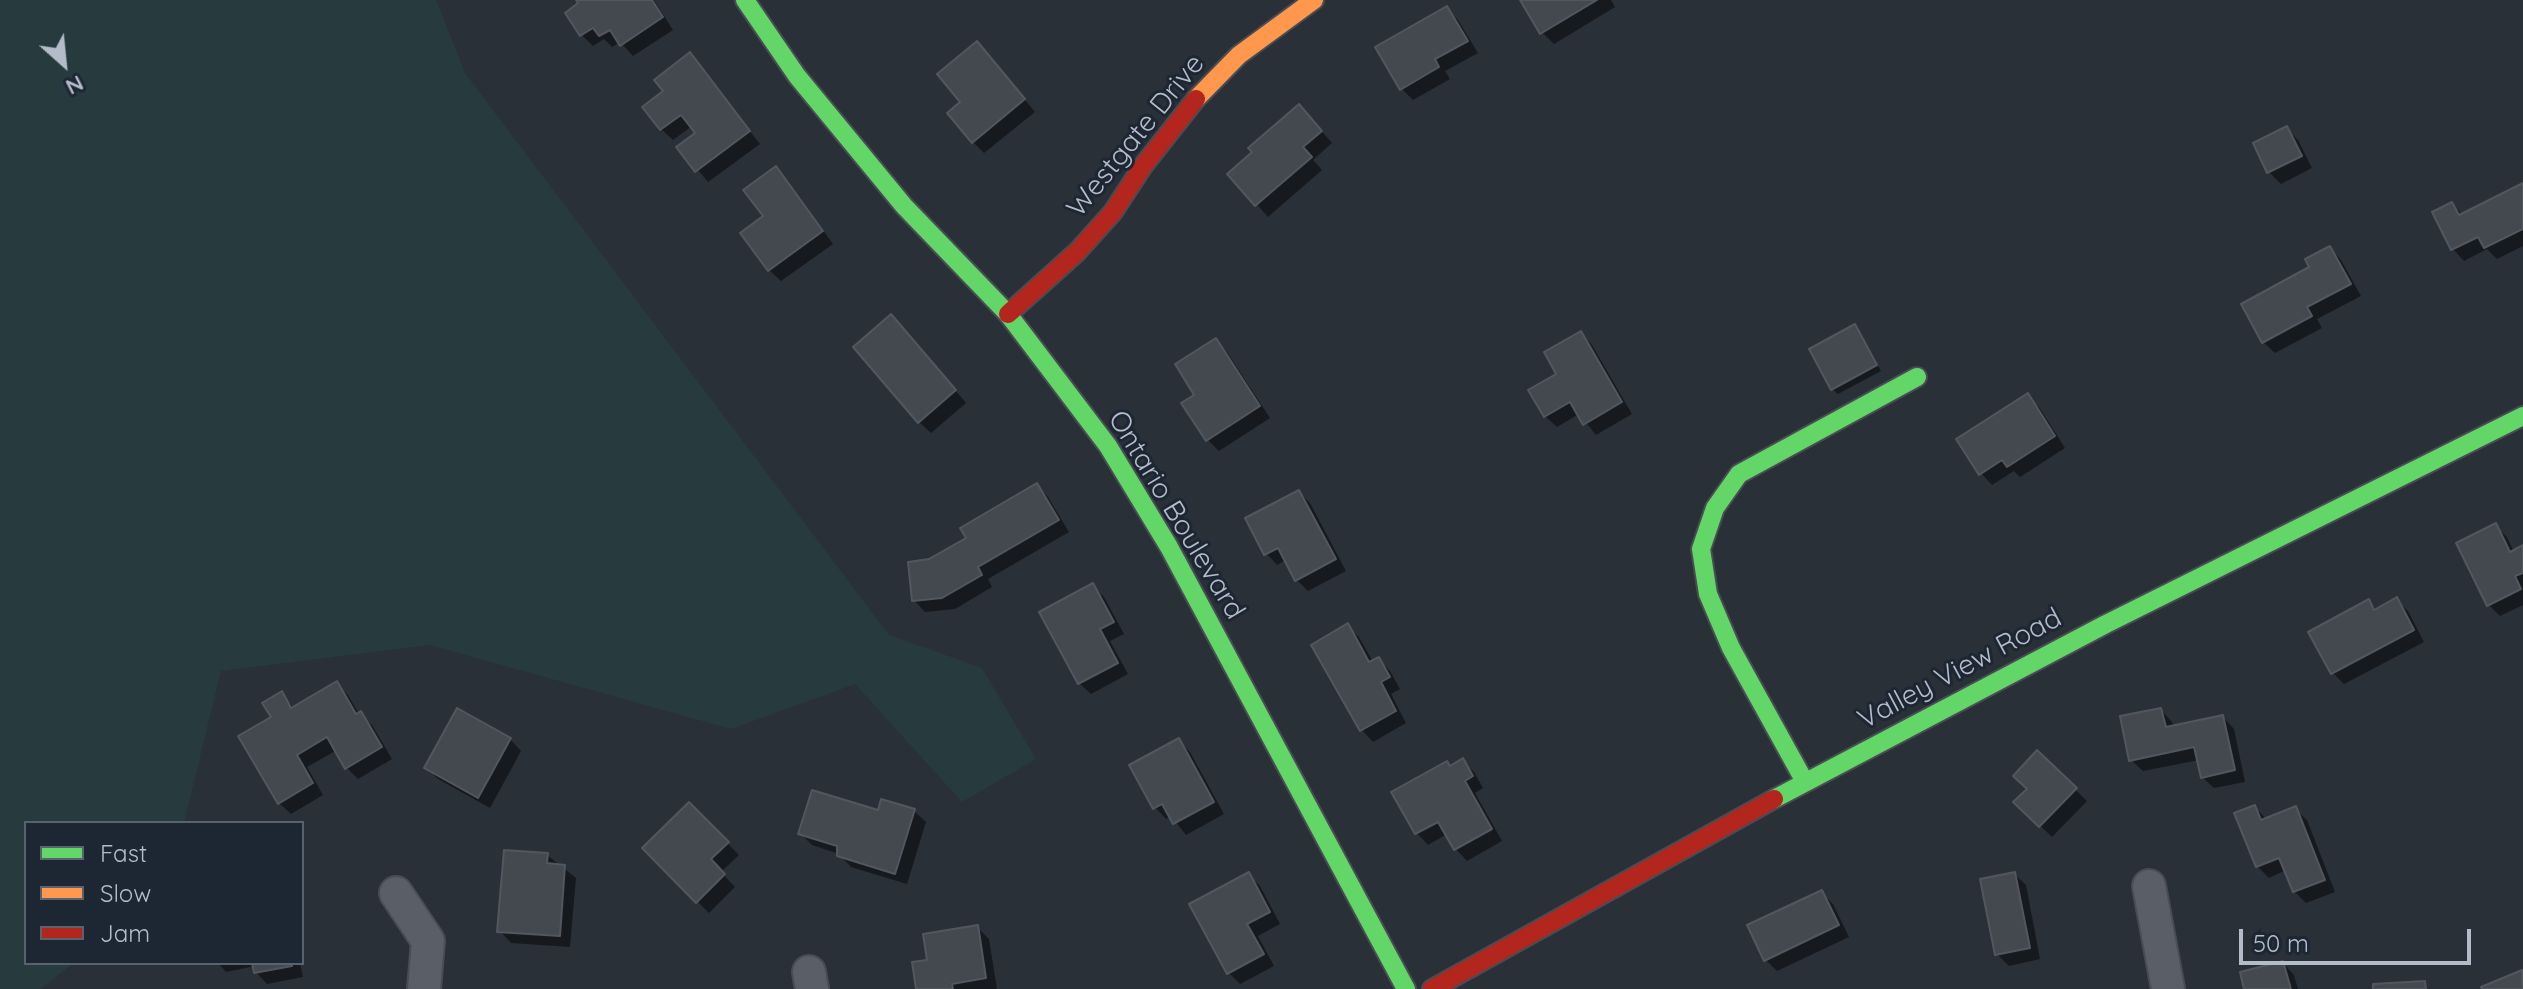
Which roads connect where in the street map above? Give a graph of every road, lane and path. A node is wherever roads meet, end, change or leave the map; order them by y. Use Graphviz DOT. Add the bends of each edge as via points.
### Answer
graph roads {
  1 [pos="745,0"];
  2 [pos="1314,0"];
  3 [pos="1008,314"];
  4 [pos="1917,377"];
  5 [pos="2523,416"];
  6 [pos="1805,782"];
  7 [pos="2149,886"];
  8 [pos="396,893"];
  9 [pos="424,989"];
  10 [pos="1406,989"];
  11 [pos="1432,989"];
  12 [pos="2168,989"];
  1 -- 3 [label="street, Ontario Boulevard" via="797,76 904,206"];
  2 -- 3 [label="street, Westgate Drive" via="1239,55 1188,107 1113,212"];
  3 -- 10 [label="street, Ontario Boulevard" via="1108,446 1169,547"];
  4 -- 6 [label="street" via="1739,474 1715,508 1701,549 1708,594 1731,648"];
  5 -- 6 [label="street, Valley View Road" via="2106,624"];
  6 -- 11 [label="street, Valley View Road"];
  7 -- 12 [label="street"];
  8 -- 9 [label="street" via="428,941"];
}
